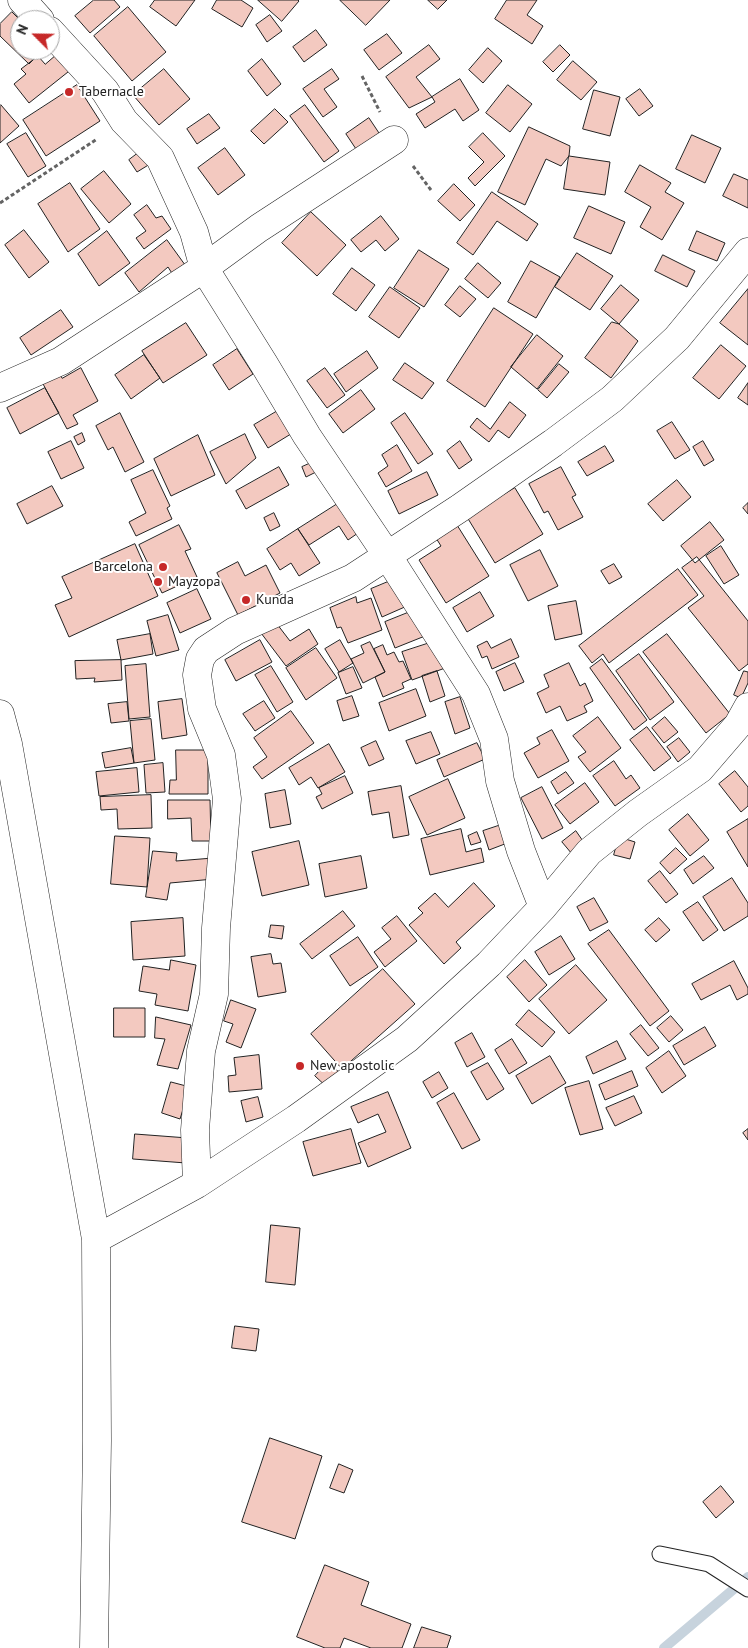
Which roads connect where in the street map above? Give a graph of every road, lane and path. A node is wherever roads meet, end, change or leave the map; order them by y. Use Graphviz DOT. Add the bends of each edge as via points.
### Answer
graph roads {
  1 [pos="22,0"];
  2 [pos="31,10"];
  3 [pos="60,43"];
  4 [pos="124,121"];
  5 [pos="394,140"];
  6 [pos="0,204"];
  7 [pos="748,252"];
  8 [pos="204,268"];
  9 [pos="0,388"];
  10 [pos="387,555"];
  11 [pos="748,707"];
  12 [pos="0,714"];
  13 [pos="543,907"];
  14 [pos="197,1184"];
  15 [pos="96,1239"];
  16 [pos="660,1554"];
  17 [pos="748,1588"];
  18 [pos="94,1648"];
  1 -- 2 [label="street"];
  3 -- 4 [label="street" via="105,91"];
  4 -- 6 [label="path"];
  4 -- 8 [label="street" via="160,158 194,232"];
  5 -- 8 [label="street"];
  7 -- 10 [label="street" via="677,338 612,399 460,508"];
  8 -- 9 [label="street" via="61,361"];
  8 -- 10 [label="street" via="307,436"];
  10 -- 13 [label="street" via="476,694 494,738 500,781 521,851"];
  10 -- 14 [label="street" via="353,578 234,631 206,650 200,659 197,675 202,709 221,755 227,799 214,994 201,1051 195,1130"];
  11 -- 13 [label="street" via="738,725 700,769 589,852"];
  12 -- 15 [label="street"];
  13 -- 14 [label="street" via="489,964 407,1038 296,1119"];
  14 -- 15 [label="street"];
  15 -- 18 [label="street"];
  16 -- 17 [label="lane" via="709,1564"];
}
